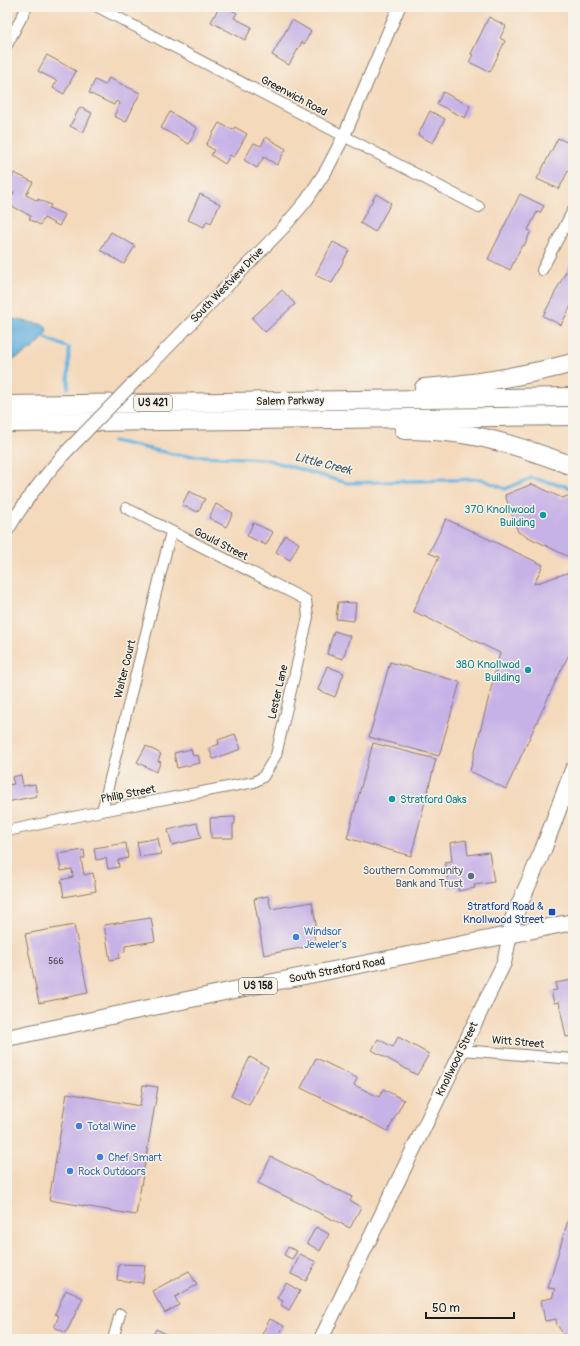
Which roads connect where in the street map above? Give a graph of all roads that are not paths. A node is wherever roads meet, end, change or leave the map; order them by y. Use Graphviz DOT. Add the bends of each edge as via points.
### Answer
graph roads {
  1 [pos="27,7"];
  2 [pos="98,7"];
  3 [pos="399,7"];
  4 [pos="7,45"];
  5 [pos="344,136"];
  6 [pos="479,206"];
  7 [pos="573,210"];
  8 [pos="542,270"];
  9 [pos="573,363"];
  10 [pos="573,397"];
  11 [pos="325,400"];
  12 [pos="7,405"];
  13 [pos="573,416"];
  14 [pos="332,419"];
  15 [pos="7,423"];
  16 [pos="573,466"];
  17 [pos="126,508"];
  18 [pos="7,531"];
  19 [pos="172,532"];
  20 [pos="306,600"];
  21 [pos="573,770"];
  22 [pos="254,782"];
  23 [pos="102,811"];
  24 [pos="7,832"];
  25 [pos="573,922"];
  26 [pos="510,935"];
  27 [pos="7,1038"];
  28 [pos="461,1050"];
  29 [pos="573,1059"];
  30 [pos="120,1314"];
  31 [pos="113,1339"];
  32 [pos="320,1339"];
  1 -- 4 [label="street"];
  2 -- 5 [label="street, Greenwich Road"];
  3 -- 5 [label="street, South Westview Drive"];
  5 -- 6 [label="street, Greenwich Road"];
  5 -- 18 [label="street, South Westview Drive, bridge" via="306,201 46,474"];
  7 -- 8 [label="street"];
  9 -- 11 [label="highway" via="516,377 472,384 340,390"];
  10 -- 11 [label="highway, Salem Parkway / US 421"];
  11 -- 12 [label="highway, Salem Parkway / US 421"];
  13 -- 14 [label="highway, Salem Parkway / US 421"];
  14 -- 15 [label="highway, Salem Parkway / US 421"];
  14 -- 16 [label="highway" via="347,428 421,430 475,436 517,446"];
  17 -- 19 [label="street, Gould Street"];
  19 -- 20 [label="street, Gould Street"];
  19 -- 23 [label="street, Walter Court"];
  20 -- 22 [label="street, Lester Lane" via="308,618 276,755 263,777"];
  21 -- 26 [label="main road, Knollwood Street" via="543,850 513,919"];
  22 -- 23 [label="street, Philip Street"];
  23 -- 24 [label="street, Philip Street"];
  25 -- 26 [label="main road, South Stratford Road / US 158"];
  26 -- 27 [label="main road, South Stratford Road / US 158"];
  26 -- 28 [label="main road, Knollwood Street" via="504,963"];
  28 -- 29 [label="street, Witt Street"];
  28 -- 32 [label="main road, Knollwood Street"];
  30 -- 31 [label="street"];
}
